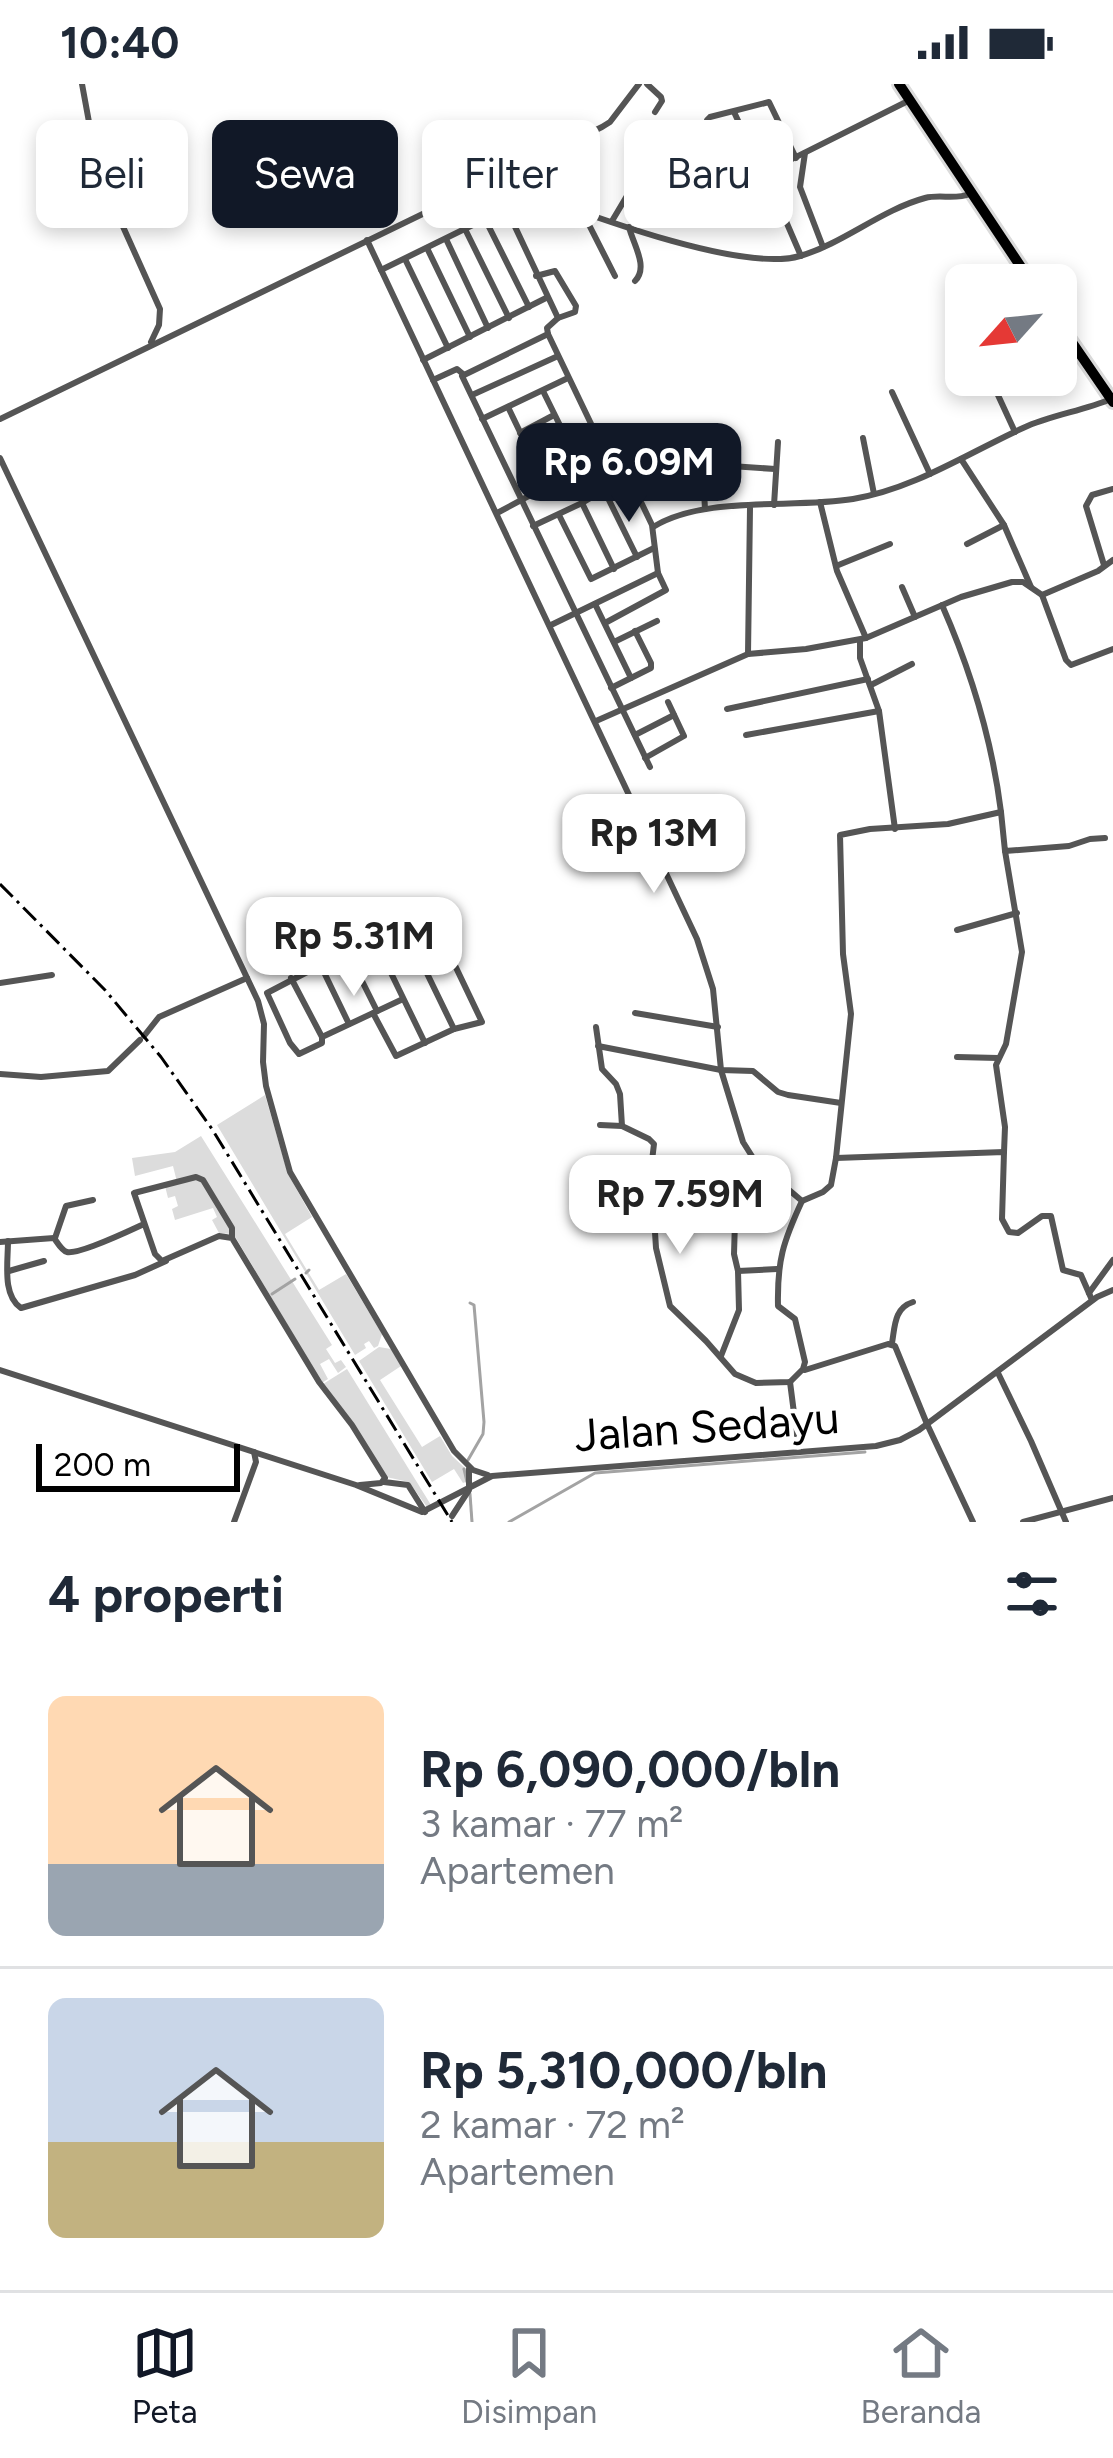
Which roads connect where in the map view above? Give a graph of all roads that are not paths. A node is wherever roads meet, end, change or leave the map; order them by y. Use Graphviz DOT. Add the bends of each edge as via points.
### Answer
graph roads {
  1 [pos="82,84"];
  2 [pos="643,84"];
  3 [pos="899,84"];
  4 [pos="910,100"];
  5 [pos="734,111"];
  6 [pos="655,112"];
  7 [pos="707,120"];
  8 [pos="738,120"];
  9 [pos="600,129"];
  10 [pos="805,153"];
  11 [pos="796,158"];
  12 [pos="793,159"];
  13 [pos="972,193"];
  14 [pos="624,201"];
  15 [pos="422,215"];
  16 [pos="600,217"];
  17 [pos="612,221"];
  18 [pos="624,225"];
  19 [pos="489,228"];
  20 [pos="515,228"];
  21 [pos="591,228"];
  22 [pos="629,228"];
  23 [pos="634,228"];
  24 [pos="789,228"];
  25 [pos="465,229"];
  26 [pos="445,238"];
  27 [pos="367,240"];
  28 [pos="823,247"];
  29 [pos="426,248"];
  30 [pos="801,256"];
  31 [pos="405,258"];
  32 [pos="1019,264"];
  33 [pos="380,270"];
  34 [pos="536,276"];
  35 [pos="615,276"];
  36 [pos="635,281"];
  37 [pos="546,298"];
  38 [pos="529,308"];
  39 [pos="509,318"];
  40 [pos="558,318"];
  41 [pos="488,328"];
  42 [pos="548,334"];
  43 [pos="470,337"];
  44 [pos="149,345"];
  45 [pos="1077,346"];
  46 [pos="448,348"];
  47 [pos="558,356"];
  48 [pos="423,360"];
  49 [pos="463,374"];
  50 [pos="568,378"];
  51 [pos="433,380"];
  52 [pos="542,389"];
  53 [pos="892,392"];
  54 [pos="472,395"];
  55 [pos="999,396"];
  56 [pos="1112,400"];
  57 [pos="508,406"];
  58 [pos="555,415"];
  59 [pos="0,419"];
  60 [pos="482,419"];
  61 [pos="1015,432"];
  62 [pos="520,433"];
  63 [pos="862,439"];
  64 [pos="568,441"];
  65 [pos="778,442"];
  66 [pos="606,456"];
  67 [pos="0,458"];
  68 [pos="532,458"];
  69 [pos="961,459"];
  70 [pos="581,468"];
  71 [pos="705,468"];
  72 [pos="775,469"];
  73 [pos="644,470"];
  74 [pos="930,474"];
  75 [pos="628,475"];
  76 [pos="547,488"];
  77 [pos="603,489"];
  78 [pos="1113,489"];
  79 [pos="874,494"];
  80 [pos="521,502"];
  81 [pos="820,502"];
  82 [pos="582,503"];
  83 [pos="774,505"];
  84 [pos="750,507"];
  85 [pos="705,509"];
  86 [pos="496,514"];
  87 [pos="559,515"];
  88 [pos="1004,525"];
  89 [pos="533,526"];
  90 [pos="653,527"];
  91 [pos="890,544"];
  92 [pos="967,544"];
  93 [pos="654,548"];
  94 [pos="637,557"];
  95 [pos="1109,562"];
  96 [pos="836,566"];
  97 [pos="614,569"];
  98 [pos="658,573"];
  99 [pos="902,587"];
  100 [pos="1031,588"];
  101 [pos="1042,595"];
  102 [pos="596,604"];
  103 [pos="942,605"];
  104 [pos="575,614"];
  105 [pos="915,618"];
  106 [pos="657,621"];
  107 [pos="605,623"];
  108 [pos="550,625"];
  109 [pos="635,632"];
  110 [pos="863,639"];
  111 [pos="614,642"];
  112 [pos="1113,649"];
  113 [pos="748,654"];
  114 [pos="912,664"];
  115 [pos="632,678"];
  116 [pos="870,682"];
  117 [pos="611,688"];
  118 [pos="668,702"];
  119 [pos="728,709"];
  120 [pos="622,710"];
  121 [pos="879,711"];
  122 [pos="675,715"];
  123 [pos="596,721"];
  124 [pos="634,735"];
  125 [pos="746,735"];
  126 [pos="646,758"];
  127 [pos="650,767"];
  128 [pos="1001,812"];
  129 [pos="896,829"];
  130 [pos="1105,838"];
  131 [pos="1005,851"];
  132 [pos="1017,913"];
  133 [pos="403,922"];
  134 [pos="957,930"];
  135 [pos="374,938"];
  136 [pos="346,951"];
  137 [pos="320,964"];
  138 [pos="52,976"];
  139 [pos="247,978"];
  140 [pos="291,978"];
  141 [pos="0,983"];
  142 [pos="403,999"];
  143 [pos="275,1012"];
  144 [pos="375,1012"];
  145 [pos="635,1013"];
  146 [pos="263,1018"];
  147 [pos="281,1024"];
  148 [pos="349,1024"];
  149 [pos="718,1027"];
  150 [pos="596,1028"];
  151 [pos="454,1029"];
  152 [pos="264,1032"];
  153 [pos="322,1037"];
  154 [pos="425,1043"];
  155 [pos="602,1046"];
  156 [pos="957,1057"];
  157 [pos="998,1058"];
  158 [pos="721,1070"];
  159 [pos="0,1074"];
  160 [pos="842,1104"];
  161 [pos="600,1125"];
  162 [pos="622,1126"];
  163 [pos="1004,1152"];
  164 [pos="836,1158"];
  165 [pos="93,1200"];
  166 [pos="801,1205"];
  167 [pos="735,1221"];
  168 [pos="144,1225"];
  169 [pos="55,1238"];
  170 [pos="232,1238"];
  171 [pos="4,1242"];
  172 [pos="1113,1260"];
  173 [pos="167,1261"];
  174 [pos="44,1262"];
  175 [pos="777,1269"];
  176 [pos="9,1270"];
  177 [pos="738,1270"];
  178 [pos="1113,1290"];
  179 [pos="1091,1297"];
  180 [pos="913,1302"];
  181 [pos="892,1343"];
  182 [pos="721,1356"];
  183 [pos="0,1370"];
  184 [pos="802,1371"];
  185 [pos="997,1372"];
  186 [pos="790,1382"];
  187 [pos="927,1424"];
  188 [pos="253,1450"];
  189 [pos="799,1452"];
  190 [pos="277,1459"];
  191 [pos="468,1466"];
  192 [pos="252,1474"];
  193 [pos="492,1476"];
  194 [pos="384,1481"];
  195 [pos="356,1485"];
  196 [pos="470,1486"];
  197 [pos="1113,1498"];
  198 [pos="1062,1511"];
  199 [pos="425,1512"];
  200 [pos="452,1516"];
  201 [pos="234,1522"];
  202 [pos="973,1522"];
  203 [pos="1024,1522"];
  204 [pos="1066,1522"];
  1 -- 44 [label="street" via="98,171 160,309"];
  2 -- 6 [label="street" via="662,97"];
  2 -- 9 [label="street"];
  3 -- 4 [label="highway"];
  4 -- 10 [label="street"];
  4 -- 13 [label="highway"];
  5 -- 7 [label="street"];
  5 -- 8 [label="street"];
  5 -- 11 [label="street" via="769,102"];
  10 -- 11 [label="street"];
  10 -- 28 [label="street" via="800,187"];
  11 -- 12 [label="street"];
  13 -- 28 [label="street" via="926,197"];
  13 -- 32 [label="highway"];
  14 -- 17 [label="street"];
  15 -- 27 [label="street"];
  16 -- 17 [label="street"];
  17 -- 18 [label="street"];
  19 -- 38 [label="street"];
  20 -- 34 [label="street"];
  21 -- 35 [label="street"];
  22 -- 36 [label="street" via="642,268"];
  23 -- 30 [label="street" via="751,259"];
  24 -- 30 [label="street"];
  25 -- 26 [label="street"];
  25 -- 39 [label="street"];
  26 -- 29 [label="street"];
  26 -- 41 [label="street"];
  27 -- 33 [label="street"];
  27 -- 44 [label="street"];
  28 -- 30 [label="street"];
  29 -- 31 [label="street"];
  29 -- 43 [label="street"];
  31 -- 33 [label="street"];
  31 -- 46 [label="street"];
  33 -- 48 [label="street"];
  34 -- 37 [label="street"];
  34 -- 40 [label="street" via="556,272 576,305"];
  37 -- 38 [label="street"];
  37 -- 40 [label="street"];
  38 -- 39 [label="street"];
  39 -- 41 [label="street"];
  40 -- 42 [label="street"];
  41 -- 43 [label="street"];
  42 -- 47 [label="street"];
  42 -- 49 [label="street"];
  43 -- 46 [label="street"];
  44 -- 59 [label="street"];
  45 -- 56 [label="highway"];
  46 -- 48 [label="street"];
  47 -- 50 [label="street"];
  47 -- 54 [label="street"];
  48 -- 51 [label="street"];
  49 -- 51 [label="street" via="457,369"];
  49 -- 54 [label="street"];
  50 -- 52 [label="street"];
  50 -- 66 [label="street"];
  51 -- 86 [label="street"];
  52 -- 57 [label="street"];
  52 -- 58 [label="street"];
  53 -- 74 [label="street"];
  54 -- 60 [label="street"];
  55 -- 61 [label="street"];
  56 -- 61 [label="street"];
  57 -- 60 [label="street"];
  57 -- 62 [label="street"];
  58 -- 62 [label="street"];
  58 -- 64 [label="street"];
  60 -- 80 [label="street"];
  61 -- 69 [label="street"];
  62 -- 68 [label="street"];
  63 -- 79 [label="street"];
  64 -- 68 [label="street"];
  64 -- 70 [label="street"];
  65 -- 72 [label="street"];
  66 -- 70 [label="street"];
  66 -- 75 [label="street" via="618,454"];
  67 -- 139 [label="street"];
  68 -- 76 [label="street"];
  69 -- 74 [label="street"];
  69 -- 88 [label="street"];
  70 -- 76 [label="street"];
  71 -- 72 [label="street"];
  72 -- 83 [label="street"];
  73 -- 85 [label="street" via="678,442 691,470 702,472"];
  74 -- 79 [label="street"];
  75 -- 77 [label="street"];
  75 -- 90 [label="street"];
  76 -- 80 [label="street"];
  77 -- 82 [label="street"];
  77 -- 94 [label="street"];
  78 -- 95 [label="street" via="1085,506"];
  79 -- 81 [label="street"];
  80 -- 86 [label="street"];
  80 -- 89 [label="street"];
  81 -- 83 [label="street"];
  81 -- 96 [label="street"];
  82 -- 87 [label="street"];
  82 -- 97 [label="street"];
  83 -- 84 [label="street"];
  84 -- 85 [label="street"];
  84 -- 113 [label="street"];
  85 -- 90 [label="street"];
  86 -- 108 [label="street"];
  87 -- 89 [label="street"];
  87 -- 97 [label="street" via="590,578"];
  88 -- 92 [label="street"];
  88 -- 100 [label="street"];
  89 -- 104 [label="street"];
  90 -- 93 [label="street"];
  91 -- 96 [label="street"];
  93 -- 94 [label="street"];
  93 -- 98 [label="street"];
  94 -- 97 [label="street"];
  95 -- 101 [label="street"];
  96 -- 110 [label="street"];
  98 -- 102 [label="street"];
  98 -- 107 [label="street" via="664,594"];
  99 -- 105 [label="street"];
  100 -- 101 [label="street"];
  100 -- 103 [label="street" via="1012,582"];
  101 -- 112 [label="street" via="1066,660 1075,665"];
  102 -- 104 [label="street"];
  102 -- 107 [label="street"];
  103 -- 105 [label="street"];
  103 -- 128 [label="street" via="982,716"];
  104 -- 108 [label="street"];
  104 -- 117 [label="street"];
  105 -- 110 [label="street"];
  106 -- 109 [label="street"];
  107 -- 111 [label="street"];
  108 -- 123 [label="street"];
  109 -- 111 [label="street"];
  109 -- 115 [label="street" via="651,666"];
  110 -- 113 [label="street"];
  110 -- 116 [label="street" via="858,649"];
  111 -- 115 [label="street"];
  113 -- 120 [label="street"];
  114 -- 116 [label="street"];
  115 -- 117 [label="street"];
  116 -- 119 [label="street"];
  116 -- 121 [label="street"];
  117 -- 120 [label="street"];
  118 -- 122 [label="street"];
  120 -- 123 [label="street"];
  120 -- 124 [label="street"];
  121 -- 125 [label="street"];
  121 -- 129 [label="street"];
  122 -- 124 [label="street"];
  122 -- 126 [label="street" via="683,738"];
  123 -- 149 [label="street" via="700,947"];
  124 -- 126 [label="street"];
  126 -- 127 [label="street"];
  128 -- 129 [label="street"];
  128 -- 131 [label="street"];
  129 -- 160 [label="street" via="839,838 851,1013"];
  130 -- 131 [label="street"];
  131 -- 132 [label="street"];
  132 -- 134 [label="street"];
  132 -- 157 [label="street" via="1022,960"];
  133 -- 135 [label="street"];
  133 -- 151 [label="street"];
  133 -- 151 [label="street" via="432,913 483,1018"];
  135 -- 136 [label="street"];
  135 -- 142 [label="street"];
  136 -- 137 [label="street"];
  136 -- 144 [label="street"];
  137 -- 140 [label="street"];
  137 -- 148 [label="street"];
  138 -- 141 [label="street"];
  139 -- 146 [label="street"];
  139 -- 159 [label="street" via="159,1018 108,1071"];
  140 -- 143 [label="street" via="266,993"];
  140 -- 153 [label="street"];
  142 -- 144 [label="street"];
  142 -- 154 [label="street"];
  143 -- 146 [label="street"];
  143 -- 147 [label="street"];
  144 -- 148 [label="street"];
  144 -- 154 [label="street" via="396,1056"];
  145 -- 149 [label="street"];
  146 -- 152 [label="street"];
  147 -- 152 [label="street"];
  147 -- 153 [label="street" via="297,1054"];
  148 -- 153 [label="street"];
  149 -- 158 [label="street"];
  150 -- 155 [label="street"];
  151 -- 154 [label="street"];
  152 -- 191 [label="street" via="266,1087 295,1183"];
  155 -- 158 [label="street"];
  155 -- 162 [label="street"];
  156 -- 157 [label="street"];
  157 -- 163 [label="street"];
  158 -- 160 [label="street" via="757,1072 778,1092"];
  158 -- 166 [label="street" via="747,1150"];
  160 -- 164 [label="street"];
  161 -- 162 [label="street"];
  162 -- 182 [label="street" via="654,1144 656,1248 668,1302"];
  163 -- 164 [label="street"];
  163 -- 179 [label="street" via="1004,1226 1018,1233 1051,1216 1063,1271 1081,1275"];
  164 -- 166 [label="street" via="829,1187"];
  165 -- 169 [label="street" via="66,1206"];
  166 -- 175 [label="street"];
  167 -- 177 [label="street"];
  168 -- 169 [label="street" via="68,1252"];
  168 -- 170 [label="street" via="134,1193 200,1177"];
  168 -- 173 [label="street" via="158,1259"];
  169 -- 171 [label="street"];
  170 -- 173 [label="street" via="219,1236"];
  170 -- 194 [label="street"];
  171 -- 176 [label="street"];
  172 -- 179 [label="street"];
  173 -- 176 [label="street" via="30,1307 11,1299"];
  174 -- 176 [label="street"];
  175 -- 177 [label="street"];
  175 -- 184 [label="street" via="778,1306 795,1319"];
  177 -- 182 [label="street" via="739,1310"];
  178 -- 179 [label="street, Jalan Sedayu"];
  179 -- 185 [label="street, Jalan Sedayu"];
  180 -- 181 [label="street" via="898,1312"];
  181 -- 184 [label="street"];
  181 -- 187 [label="street"];
  182 -- 186 [label="street" via="745,1379"];
  183 -- 188 [label="street"];
  184 -- 186 [label="street"];
  185 -- 187 [label="street, Jalan Sedayu"];
  185 -- 198 [label="street"];
  186 -- 189 [label="street"];
  187 -- 189 [label="street, Jalan Sedayu" via="876,1446"];
  187 -- 202 [label="street"];
  188 -- 190 [label="street"];
  188 -- 192 [label="street"];
  189 -- 193 [label="street, Jalan Sedayu"];
  190 -- 192 [label="street"];
  190 -- 195 [label="street"];
  191 -- 193 [label="street"];
  191 -- 196 [label="street"];
  192 -- 201 [label="street"];
  193 -- 196 [label="street, Jalan Sedayu"];
  194 -- 195 [label="street"];
  194 -- 199 [label="street" via="408,1485"];
  195 -- 199 [label="street"];
  196 -- 199 [label="street, Jalan Sedayu"];
  196 -- 200 [label="street"];
  197 -- 198 [label="street"];
  198 -- 203 [label="street"];
  198 -- 204 [label="street"];
}
